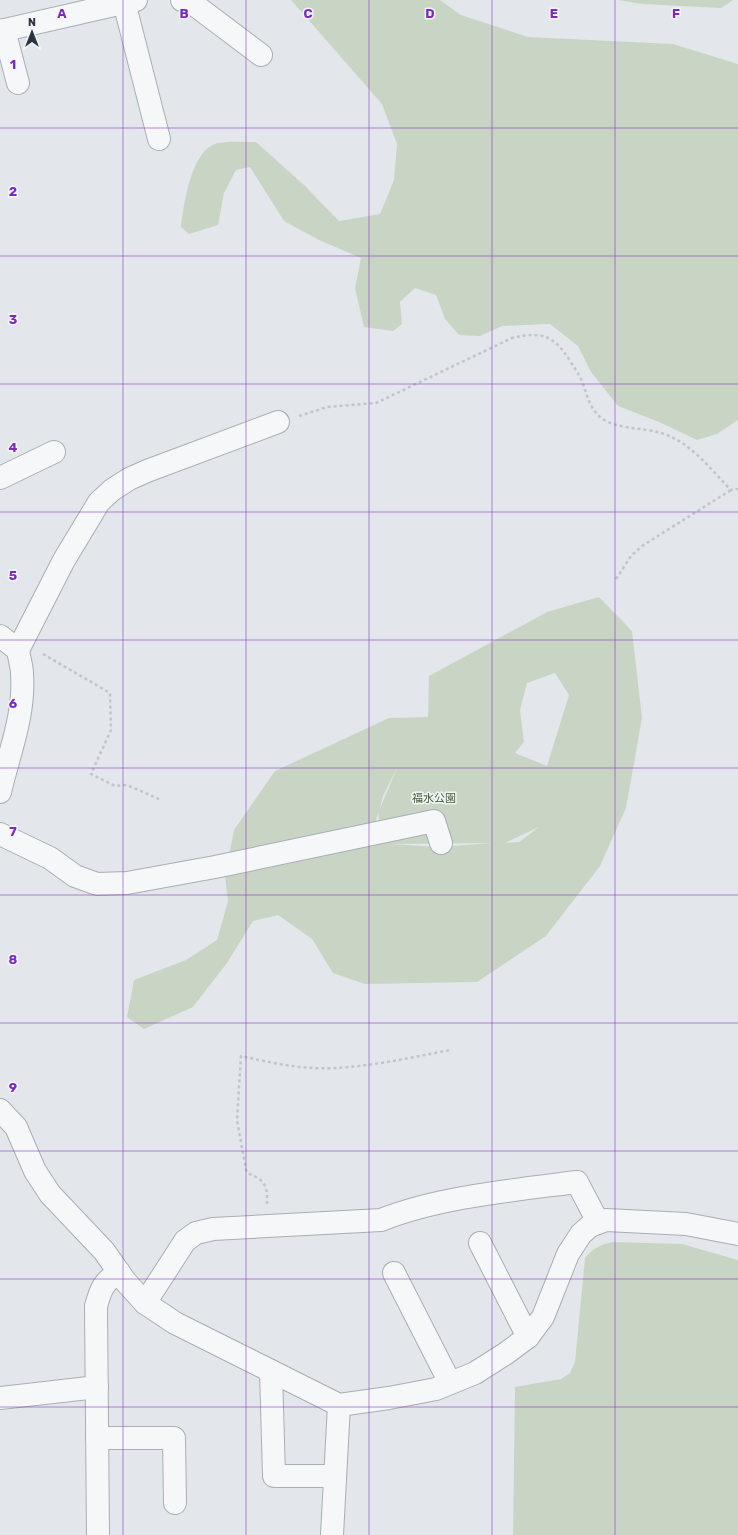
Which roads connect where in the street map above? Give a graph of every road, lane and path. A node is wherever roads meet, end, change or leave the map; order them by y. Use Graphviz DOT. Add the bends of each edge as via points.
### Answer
graph roads {
  1 [pos="182,0"];
  2 [pos="130,1"];
  3 [pos="2,30"];
  4 [pos="261,55"];
  5 [pos="18,83"];
  6 [pos="159,139"];
  7 [pos="278,422"];
  8 [pos="54,452"];
  9 [pos="0,478"];
  10 [pos="738,489"];
  11 [pos="731,490"];
  12 [pos="616,579"];
  13 [pos="0,636"];
  14 [pos="20,646"];
  15 [pos="0,792"];
  16 [pos="159,799"];
  17 [pos="0,834"];
  18 [pos="441,843"];
  19 [pos="451,1050"];
  20 [pos="2,1117"];
  21 [pos="598,1222"];
  22 [pos="269,1225"];
  23 [pos="738,1234"];
  24 [pos="480,1243"];
  25 [pos="119,1272"];
  26 [pos="394,1273"];
  27 [pos="146,1303"];
  28 [pos="528,1337"];
  29 [pos="271,1371"];
  30 [pos="450,1383"];
  31 [pos="97,1387"];
  32 [pos="0,1398"];
  33 [pos="339,1404"];
  34 [pos="97,1438"];
  35 [pos="335,1476"];
  36 [pos="175,1503"];
  37 [pos="98,1535"];
  38 [pos="332,1535"];
  1 -- 4 [label="street" via="192,3"];
  2 -- 3 [label="street"];
  2 -- 6 [label="street"];
  3 -- 5 [label="street"];
  7 -- 11 [label="path" via="328,407 376,403 512,338 538,335 551,338 562,348 581,379 590,406 601,418 614,424 661,433 677,439 697,455"];
  7 -- 14 [label="street" via="147,471 128,479 112,490 99,502 64,560"];
  8 -- 9 [label="street"];
  10 -- 11 [label="path"];
  11 -- 12 [label="path" via="642,546 631,556"];
  13 -- 14 [label="street"];
  14 -- 15 [label="street" via="21,708 17,733"];
  14 -- 16 [label="path" via="110,692 111,730 91,774 115,786 127,785"];
  17 -- 18 [label="street" via="50,858 75,876 97,884 127,883 215,867 434,821"];
  19 -- 22 [label="path" via="335,1068 286,1066 241,1056 237,1120 246,1170 266,1187"];
  20 -- 25 [label="street" via="16,1127 35,1171 50,1194 104,1251"];
  21 -- 22 [label="street" via="576,1182 450,1202 401,1212 381,1220"];
  21 -- 23 [label="street" via="606,1220 686,1224"];
  21 -- 28 [label="street" via="582,1234 568,1254 543,1317"];
  22 -- 27 [label="street" via="213,1229 196,1233 185,1241"];
  24 -- 28 [label="street"];
  25 -- 27 [label="street"];
  25 -- 31 [label="street" via="108,1278 96,1306"];
  26 -- 30 [label="street"];
  27 -- 29 [label="street" via="175,1323"];
  28 -- 30 [label="street" via="475,1373"];
  29 -- 33 [label="street"];
  29 -- 35 [label="street" via="274,1476"];
  30 -- 33 [label="street" via="436,1389 389,1398"];
  31 -- 32 [label="street"];
  31 -- 34 [label="street"];
  33 -- 35 [label="street"];
  34 -- 36 [label="street" via="174,1438"];
  34 -- 37 [label="street"];
  35 -- 38 [label="street"];
}
